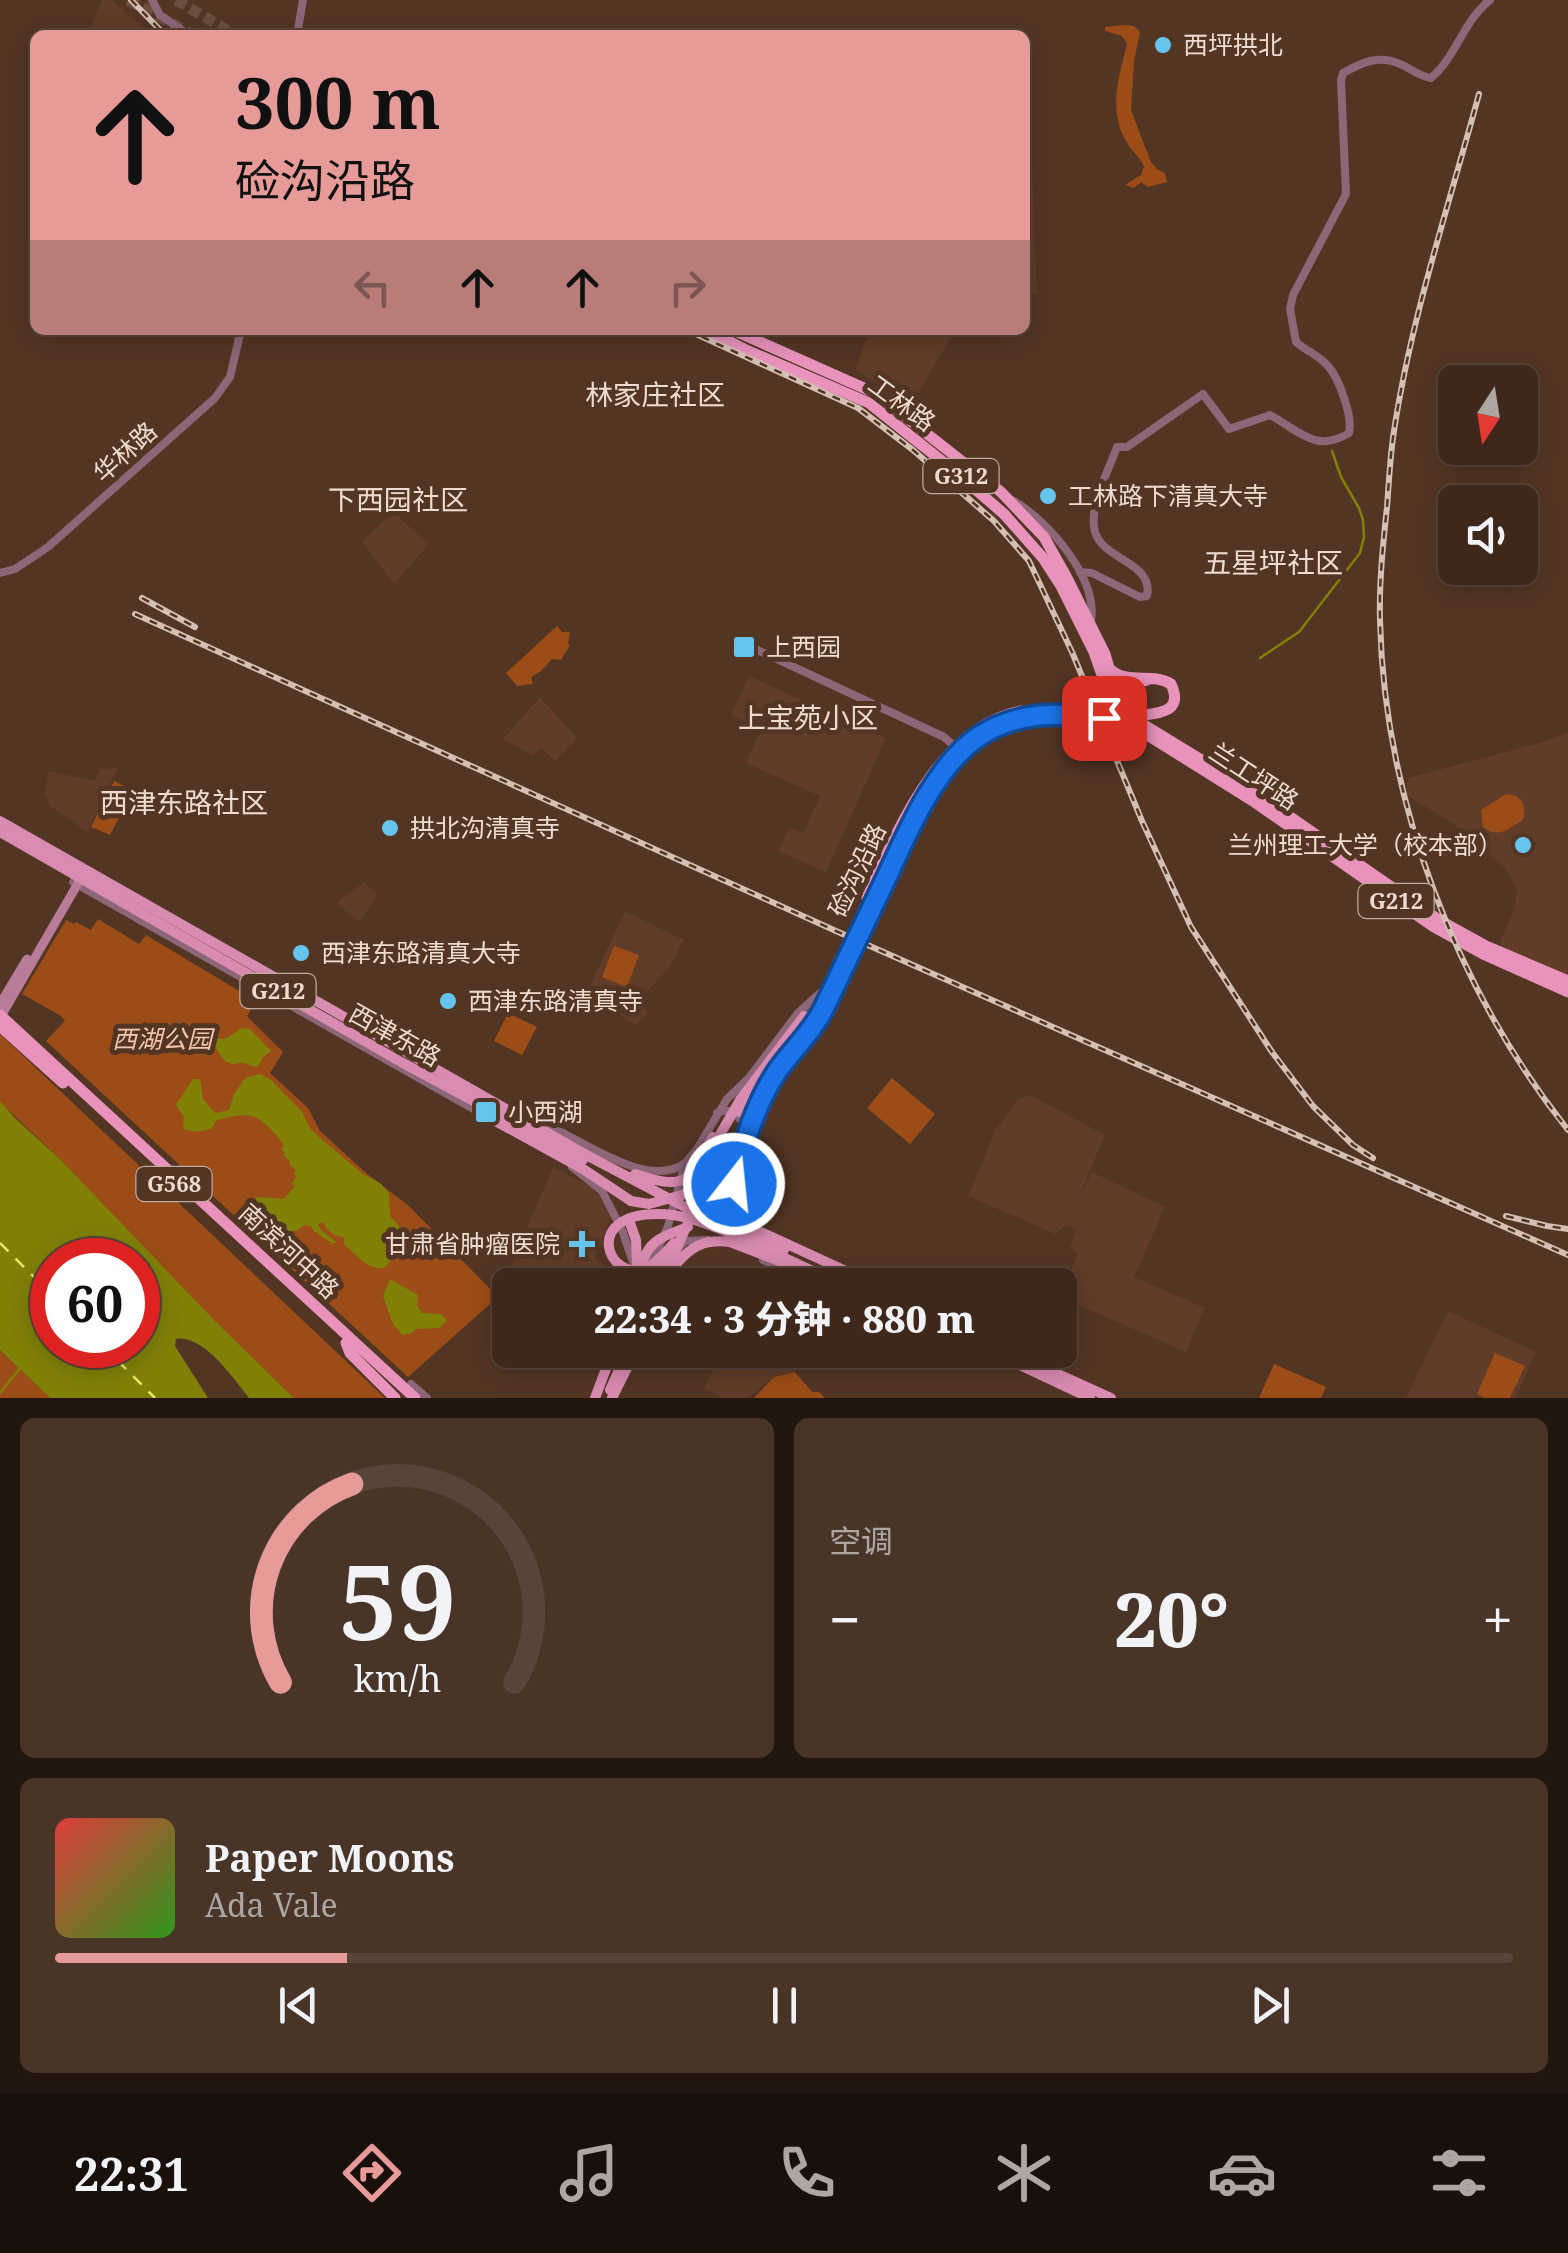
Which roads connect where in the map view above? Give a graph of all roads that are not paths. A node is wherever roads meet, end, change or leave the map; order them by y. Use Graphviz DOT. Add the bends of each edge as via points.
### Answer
graph roads {
  1 [pos="152,0"];
  2 [pos="303,0"];
  3 [pos="1490,0"];
  4 [pos="182,30"];
  5 [pos="298,30"];
  6 [pos="240,335"];
  7 [pos="717,335"];
  8 [pos="744,335"];
  9 [pos="1001,492"];
  10 [pos="1080,572"];
  11 [pos="0,573"];
  12 [pos="1091,622"];
  13 [pos="753,648"];
  14 [pos="1111,670"];
  15 [pos="1108,712"];
  16 [pos="958,749"];
  17 [pos="0,821"];
  18 [pos="0,832"];
  19 [pos="79,876"];
  20 [pos="1568,981"];
  21 [pos="826,990"];
  22 [pos="1568,992"];
  23 [pos="0,1004"];
  24 [pos="0,1016"];
  25 [pos="806,1018"];
  26 [pos="0,1026"];
  27 [pos="776,1072"];
  28 [pos="740,1100"];
  29 [pos="476,1103"];
  30 [pos="510,1111"];
  31 [pos="717,1114"];
  32 [pos="491,1119"];
  33 [pos="748,1135"];
  34 [pos="553,1136"];
  35 [pos="743,1159"];
  36 [pos="566,1160"];
  37 [pos="590,1160"];
  38 [pos="686,1163"];
  39 [pos="604,1184"];
  40 [pos="704,1190"];
  41 [pos="684,1206"];
  42 [pos="763,1234"];
  43 [pos="735,1235"];
  44 [pos="780,1237"];
  45 [pos="674,1247"];
  46 [pos="640,1268"];
  47 [pos="644,1268"];
  48 [pos="645,1268"];
  49 [pos="652,1268"];
  50 [pos="655,1268"];
  51 [pos="657,1268"];
  52 [pos="665,1268"];
  53 [pos="669,1268"];
  54 [pos="791,1268"];
  55 [pos="794,1268"];
  56 [pos="799,1268"];
  57 [pos="826,1268"];
  58 [pos="839,1268"];
  59 [pos="846,1268"];
  60 [pos="284,1276"];
  61 [pos="346,1343"];
  62 [pos="616,1368"];
  63 [pos="616,1368"];
  64 [pos="619,1368"];
  65 [pos="1026,1368"];
  66 [pos="1045,1368"];
  67 [pos="391,1395"];
  68 [pos="404,1398"];
  69 [pos="416,1398"];
  70 [pos="426,1398"];
  71 [pos="603,1398"];
  72 [pos="1090,1398"];
  73 [pos="1111,1398"];
  1 -- 4 [label="street"];
  2 -- 5 [label="street"];
  3 -- 10 [label="street" via="1431,78 1385,60 1365,61 1343,74 1346,194 1290,309 1296,342 1336,376 1350,433 1314,441 1270,415 1229,429 1203,394 1117,447 1097,498 1095,534 1145,576 1147,596"];
  6 -- 11 [label="street, 华林路" via="230,377 215,398 48,547"];
  7 -- 15 [label="highway, 工林路 / G312" via="869,402 1004,514 1061,586 1094,652"];
  8 -- 9 [label="highway, 工林路 / G312" via="875,393"];
  9 -- 10 [label="street" via="1056,534"];
  9 -- 12 [label="highway, 工林路 / G312" via="1044,537"];
  10 -- 12 [label="street"];
  12 -- 14 [label="highway, 工林路 / G312"];
  13 -- 16 [label="street"];
  14 -- 15 [label="highway, 工林路 / G312" via="1119,701"];
  14 -- 15 [label="highway" via="1125,678 1160,678 1171,684 1175,695 1168,710 1142,713 1170,704 1171,692 1165,683 1139,682"];
  15 -- 16 [label="highway" via="1026,717"];
  15 -- 16 [label="highway" via="1007,714"];
  15 -- 20 [label="highway, 兰工坪路 / G212" via="1162,734 1439,920"];
  15 -- 22 [label="highway, 兰工坪路 / G212" via="1434,927"];
  16 -- 21 [label="highway, 硷沟沿路"];
  17 -- 19 [label="main road, 西津东路 / G212"];
  18 -- 19 [label="main road, 西津东路 / G212"];
  19 -- 23 [label="main road"];
  19 -- 24 [label="main road"];
  19 -- 29 [label="main road, 西津东路 / G212"];
  19 -- 30 [label="main road, 西津东路 / G212"];
  19 -- 32 [label="street, 西津东路"];
  21 -- 25 [label="highway, 硷沟沿路"];
  21 -- 27 [label="main road" via="820,1014"];
  21 -- 31 [label="street" via="798,1013"];
  24 -- 60 [label="highway, 南滨河中路 / G568"];
  25 -- 28 [label="main road, bridge"];
  25 -- 40 [label="main road, bridge" via="731,1125"];
  26 -- 61 [label="highway, 南滨河中路 / G568"];
  27 -- 33 [label="main road"];
  27 -- 35 [label="street" via="779,1080"];
  28 -- 34 [label="main road, bridge" via="697,1168 676,1182 642,1176"];
  28 -- 45 [label="main road, bridge"];
  29 -- 32 [label="main road"];
  29 -- 37 [label="main road, 西津东路"];
  30 -- 34 [label="main road, 西津东路 / G212"];
  30 -- 38 [label="street, 西津东路" via="629,1165 668,1172"];
  31 -- 33 [label="street" via="740,1117"];
  31 -- 38 [label="street"];
  32 -- 36 [label="main road"];
  33 -- 35 [label="main road"];
  34 -- 37 [label="main road, 西津东路"];
  35 -- 39 [label="main road, bridge" via="682,1195 649,1204"];
  35 -- 42 [label="main road" via="736,1203"];
  35 -- 44 [label="street" via="743,1210"];
  35 -- 45 [label="street"];
  36 -- 39 [label="main road"];
  36 -- 46 [label="street" via="602,1191"];
  37 -- 41 [label="main road, bridge"];
  37 -- 43 [label="main road, bridge"];
  38 -- 49 [label="street"];
  39 -- 47 [label="main road, bridge" via="621,1203"];
  40 -- 41 [label="main road, bridge" via="729,1157 755,1162 762,1176 761,1190 741,1206"];
  40 -- 50 [label="main road, bridge"];
  41 -- 57 [label="main road, bridge"];
  42 -- 44 [label="street"];
  42 -- 48 [label="main road, bridge" via="717,1219 693,1225 654,1242 643,1257"];
  42 -- 58 [label="main road"];
  43 -- 45 [label="main road, bridge" via="676,1216 641,1215 620,1222 608,1239 614,1260 641,1270"];
  43 -- 56 [label="main road, bridge"];
  44 -- 59 [label="street"];
  45 -- 51 [label="main road, bridge"];
  45 -- 52 [label="street"];
  45 -- 54 [label="street" via="722,1242"];
  53 -- 55 [label="main road, bridge" via="708,1241 730,1242"];
  60 -- 69 [label="highway, 南滨河中路 / G568"];
  60 -- 70 [label="highway" via="302,1284"];
  61 -- 67 [label="highway"];
  61 -- 68 [label="highway, 南滨河中路 / G568"];
  62 -- 71 [label="main road"];
  63 -- 71 [label="main road"];
  64 -- 71 [label="main road"];
  65 -- 72 [label="main road"];
  66 -- 73 [label="main road"];
}
